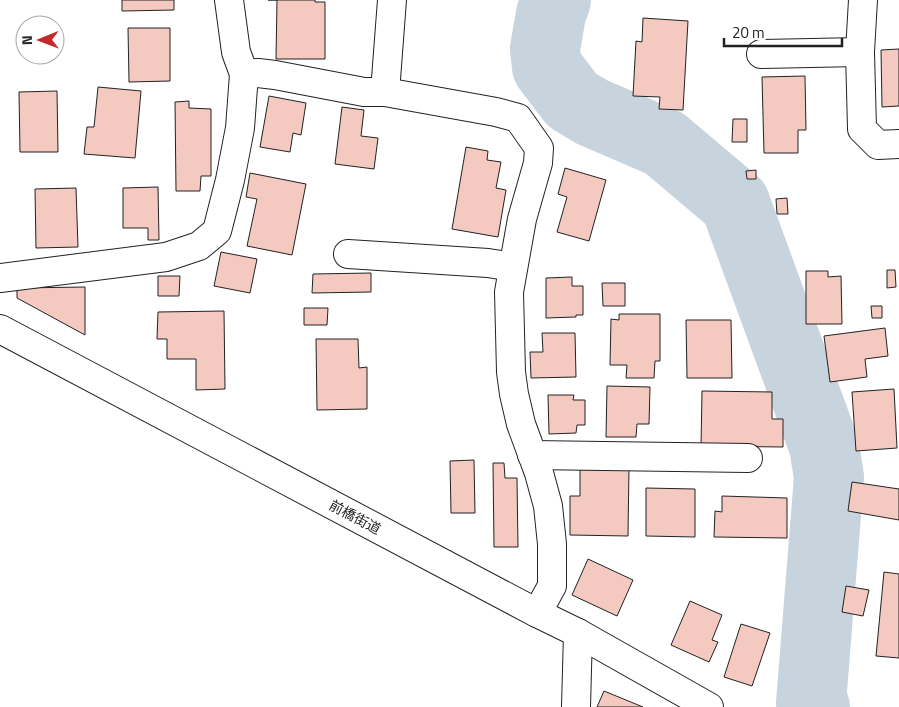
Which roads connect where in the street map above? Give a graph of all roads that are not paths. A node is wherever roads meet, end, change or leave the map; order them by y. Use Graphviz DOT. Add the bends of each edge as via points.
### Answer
graph roads {
  1 [pos="229,0"];
  2 [pos="392,0"];
  3 [pos="863,0"];
  4 [pos="860,52"];
  5 [pos="761,54"];
  6 [pos="244,74"];
  7 [pos="385,92"];
  8 [pos="899,144"];
  9 [pos="348,254"];
  10 [pos="513,267"];
  11 [pos="0,278"];
  12 [pos="0,329"];
  13 [pos="532,455"];
  14 [pos="748,458"];
  15 [pos="537,613"];
  16 [pos="578,633"];
  17 [pos="576,707"];
  18 [pos="709,707"];
  1 -- 6 [label="street" via="236,52"];
  2 -- 7 [label="street"];
  3 -- 4 [label="street"];
  4 -- 5 [label="street"];
  4 -- 8 [label="street" via="862,129 878,145"];
  6 -- 7 [label="street" via="275,75 364,92"];
  6 -- 11 [label="street" via="240,128 217,231 199,246 166,258"];
  7 -- 10 [label="street" via="518,118 539,148"];
  9 -- 10 [label="street"];
  10 -- 13 [label="street" via="509,292 511,372 521,424"];
  12 -- 15 [label="street, 前橋街道"];
  13 -- 14 [label="street"];
  13 -- 15 [label="street" via="548,506 552,544 552,586"];
  15 -- 16 [label="street, 前橋街道"];
  16 -- 17 [label="street"];
  16 -- 18 [label="street, 前橋街道"];
}
